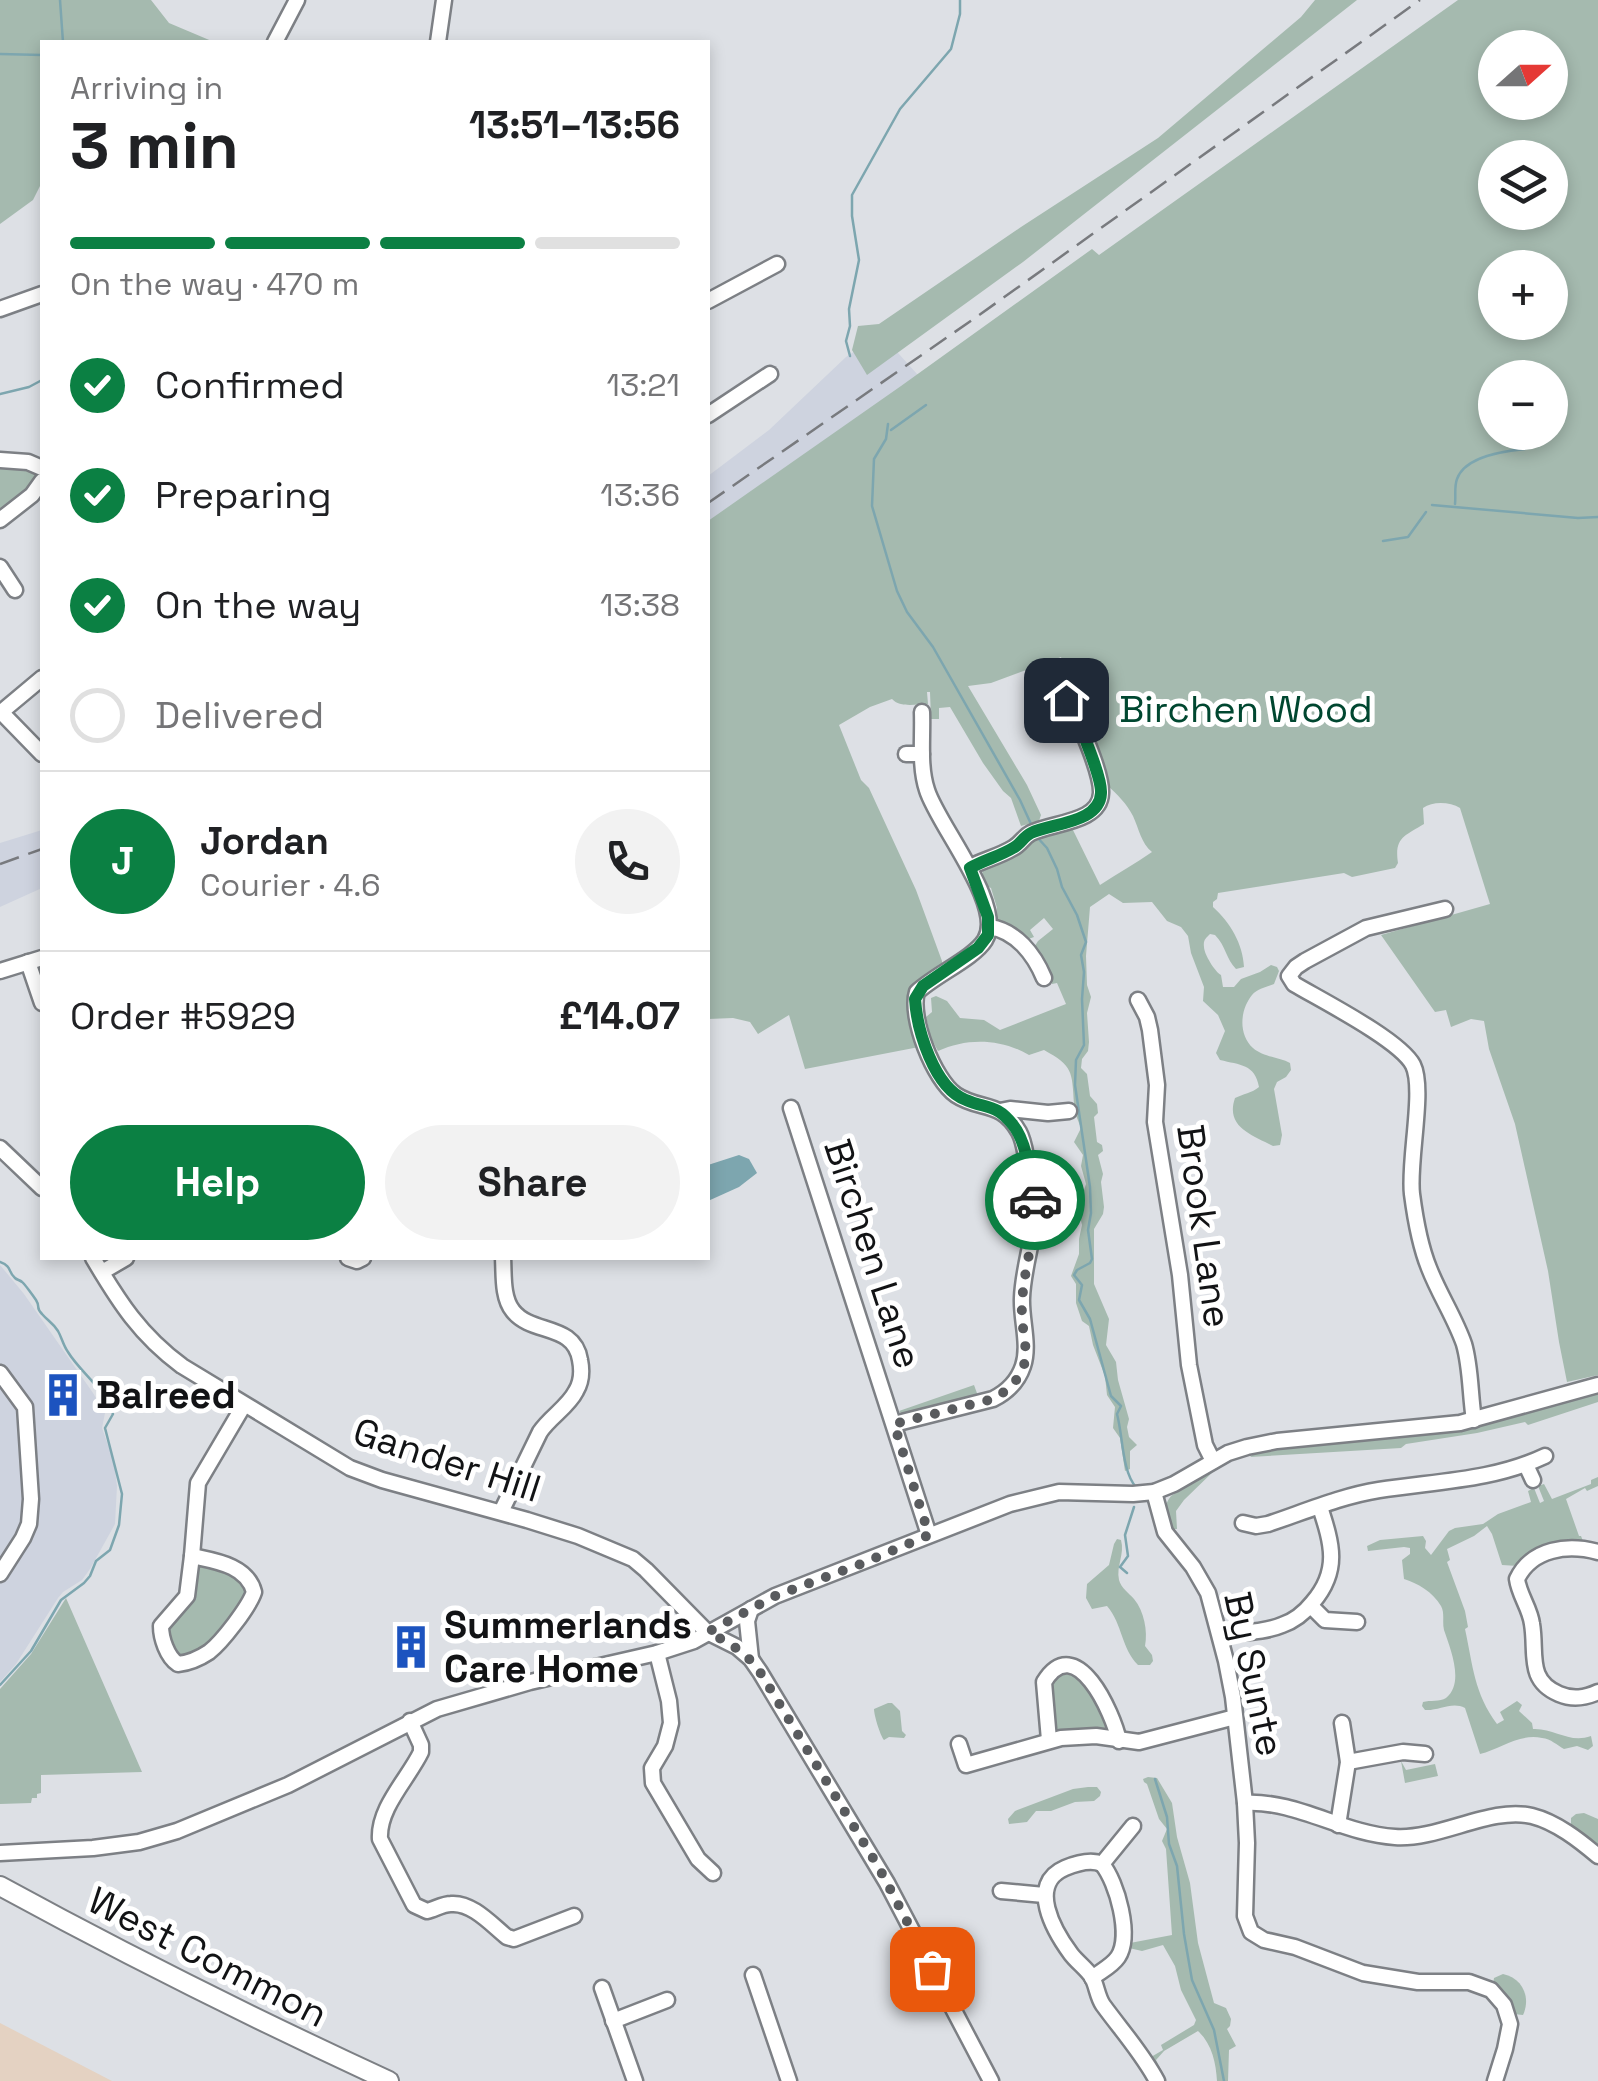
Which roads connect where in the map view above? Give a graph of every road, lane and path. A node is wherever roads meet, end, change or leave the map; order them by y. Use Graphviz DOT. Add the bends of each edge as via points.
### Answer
graph roads {
  1 [pos="296,0"];
  2 [pos="444,0"];
  3 [pos="277,40"];
  4 [pos="438,40"];
  5 [pos="776,264"];
  6 [pos="40,295"];
  7 [pos="710,300"];
  8 [pos="0,309"];
  9 [pos="770,374"];
  10 [pos="710,414"];
  11 [pos="0,460"];
  12 [pos="40,467"];
  13 [pos="40,484"];
  14 [pos="0,520"];
  15 [pos="0,567"];
  16 [pos="15,590"];
  17 [pos="40,680"];
  18 [pos="1041,704"];
  19 [pos="1,712"];
  20 [pos="922,712"];
  21 [pos="40,752"];
  22 [pos="906,754"];
  23 [pos="922,754"];
  24 [pos="970,868"];
  25 [pos="1445,910"];
  26 [pos="990,928"];
  27 [pos="35,960"];
  28 [pos="0,970"];
  29 [pos="1044,978"];
  30 [pos="40,991"];
  31 [pos="1138,1000"];
  32 [pos="791,1108"];
  33 [pos="1000,1111"];
  34 [pos="1069,1111"];
  35 [pos="1032,1113"];
  36 [pos="1019,1132"];
  37 [pos="0,1148"];
  38 [pos="40,1186"];
  39 [pos="94,1260"];
  40 [pos="123,1260"];
  41 [pos="503,1262"];
  42 [pos="102,1272"];
  43 [pos="0,1373"];
  44 [pos="1598,1385"];
  45 [pos="244,1405"];
  46 [pos="1474,1420"];
  47 [pos="894,1424"];
  48 [pos="1545,1456"];
  49 [pos="1213,1461"];
  50 [pos="1526,1465"];
  51 [pos="1533,1480"];
  52 [pos="1154,1492"];
  53 [pos="1320,1507"];
  54 [pos="500,1512"];
  55 [pos="1243,1523"];
  56 [pos="929,1535"];
  57 [pos="1598,1552"];
  58 [pos="192,1556"];
  59 [pos="0,1574"];
  60 [pos="1311,1606"];
  61 [pos="751,1609"];
  62 [pos="1357,1622"];
  63 [pos="708,1632"];
  64 [pos="1220,1635"];
  65 [pos="656,1652"];
  66 [pos="751,1659"];
  67 [pos="1598,1692"];
  68 [pos="1235,1717"];
  69 [pos="410,1721"];
  70 [pos="1342,1723"];
  71 [pos="1049,1740"];
  72 [pos="1119,1741"];
  73 [pos="959,1744"];
  74 [pos="1425,1754"];
  75 [pos="1348,1762"];
  76 [pos="1245,1803"];
  77 [pos="1338,1824"];
  78 [pos="1133,1826"];
  79 [pos="0,1853"];
  80 [pos="1598,1856"];
  81 [pos="1102,1864"];
  82 [pos="713,1873"];
  83 [pos="0,1886"];
  84 [pos="1001,1891"];
  85 [pos="1044,1896"];
  86 [pos="574,1916"];
  87 [pos="753,1975"];
  88 [pos="1092,1978"];
  89 [pos="602,1988"];
  90 [pos="667,2000"];
  91 [pos="613,2021"];
  92 [pos="389,2081"];
  93 [pos="635,2081"];
  94 [pos="789,2081"];
  95 [pos="992,2081"];
  96 [pos="1157,2081"];
  97 [pos="1494,2081"];
  1 -- 3 [label="street"];
  2 -- 4 [label="street"];
  5 -- 7 [label="street"];
  6 -- 8 [label="street"];
  9 -- 10 [label="street"];
  11 -- 12 [label="street"];
  13 -- 14 [label="street"];
  15 -- 16 [label="street"];
  17 -- 19 [label="street"];
  18 -- 24 [label="street" via="1071,703 1101,796 1080,819 1034,832"];
  19 -- 21 [label="street"];
  20 -- 23 [label="street"];
  22 -- 23 [label="street"];
  23 -- 24 [label="street" via="930,798"];
  24 -- 26 [label="street"];
  25 -- 46 [label="street" via="1366,928 1290,976 1412,1062 1412,1194 1429,1270 1464,1344"];
  26 -- 29 [label="street" via="1012,934"];
  26 -- 33 [label="street" via="978,948 917,992 916,1008 943,1084 967,1101"];
  27 -- 28 [label="street"];
  27 -- 30 [label="street"];
  31 -- 49 [label="street, Brook Lane" via="1150,1030 1155,1122 1190,1365"];
  32 -- 47 [label="street, Birchen Lane"];
  33 -- 35 [label="street"];
  33 -- 36 [label="street"];
  34 -- 35 [label="street"];
  35 -- 36 [label="street"];
  36 -- 47 [label="street" via="1035,1212 1019,1376 993,1399"];
  37 -- 38 [label="street"];
  39 -- 42 [label="street, Gander Hill"];
  40 -- 42 [label="street"];
  41 -- 54 [label="street" via="509,1307 572,1340 582,1374 575,1394 540,1432"];
  42 -- 45 [label="street, Gander Hill" via="133,1322 161,1350"];
  43 -- 59 [label="street" via="24,1407 31,1514"];
  44 -- 46 [label="street"];
  45 -- 54 [label="street, Gander Hill" via="350,1468"];
  45 -- 58 [label="street" via="198,1483"];
  46 -- 49 [label="street" via="1262,1444"];
  47 -- 56 [label="street, Birchen Lane"];
  48 -- 50 [label="street"];
  49 -- 52 [label="street"];
  50 -- 51 [label="street"];
  50 -- 53 [label="street" via="1366,1492"];
  52 -- 56 [label="street" via="1059,1492"];
  52 -- 64 [label="street, By Sunte" via="1165,1532 1200,1578"];
  53 -- 55 [label="street" via="1268,1524"];
  53 -- 60 [label="street" via="1332,1566"];
  54 -- 63 [label="street, Gander Hill" via="633,1560"];
  56 -- 61 [label="street"];
  57 -- 67 [label="street" via="1549,1551 1517,1579 1544,1686 1567,1697"];
  58 -- 58 [label="street" via="187,1596 161,1626 178,1664 210,1652 254,1592 249,1580 224,1563"];
  60 -- 62 [label="street" via="1325,1620"];
  60 -- 64 [label="street" via="1285,1624"];
  61 -- 63 [label="street"];
  61 -- 66 [label="street"];
  63 -- 65 [label="street"];
  63 -- 66 [label="street, Gander Hill"];
  64 -- 68 [label="street, By Sunte"];
  65 -- 69 [label="street" via="458,1701"];
  65 -- 82 [label="street" via="671,1724 652,1783"];
  66 -- 95 [label="street" via="879,1868"];
  68 -- 72 [label="street" via="1150,1741"];
  68 -- 76 [label="street, By Sunte"];
  69 -- 79 [label="street" via="288,1786 177,1832 108,1846"];
  69 -- 86 [label="street" via="422,1752 379,1828 414,1905 427,1911 460,1904 514,1939"];
  70 -- 75 [label="street"];
  71 -- 72 [label="street"];
  71 -- 72 [label="street" via="1044,1682 1067,1665 1090,1678"];
  71 -- 73 [label="street" via="966,1765"];
  74 -- 75 [label="street"];
  75 -- 77 [label="street"];
  76 -- 77 [label="street" via="1277,1805"];
  76 -- 97 [label="street, By Sunte" via="1245,1916 1251,1932 1362,1973 1469,1982 1491,1990 1510,2024"];
  77 -- 80 [label="street" via="1415,1837 1532,1816"];
  78 -- 81 [label="street"];
  81 -- 85 [label="street" via="1090,1861 1056,1873"];
  81 -- 88 [label="street" via="1124,1939 1112,1964"];
  83 -- 92 [label="main road, West Common" via="124,1954"];
  84 -- 85 [label="street"];
  85 -- 88 [label="street" via="1065,1945"];
  87 -- 94 [label="street"];
  88 -- 96 [label="street" via="1101,2003"];
  89 -- 91 [label="street"];
  90 -- 91 [label="street"];
  91 -- 93 [label="street"];
}
